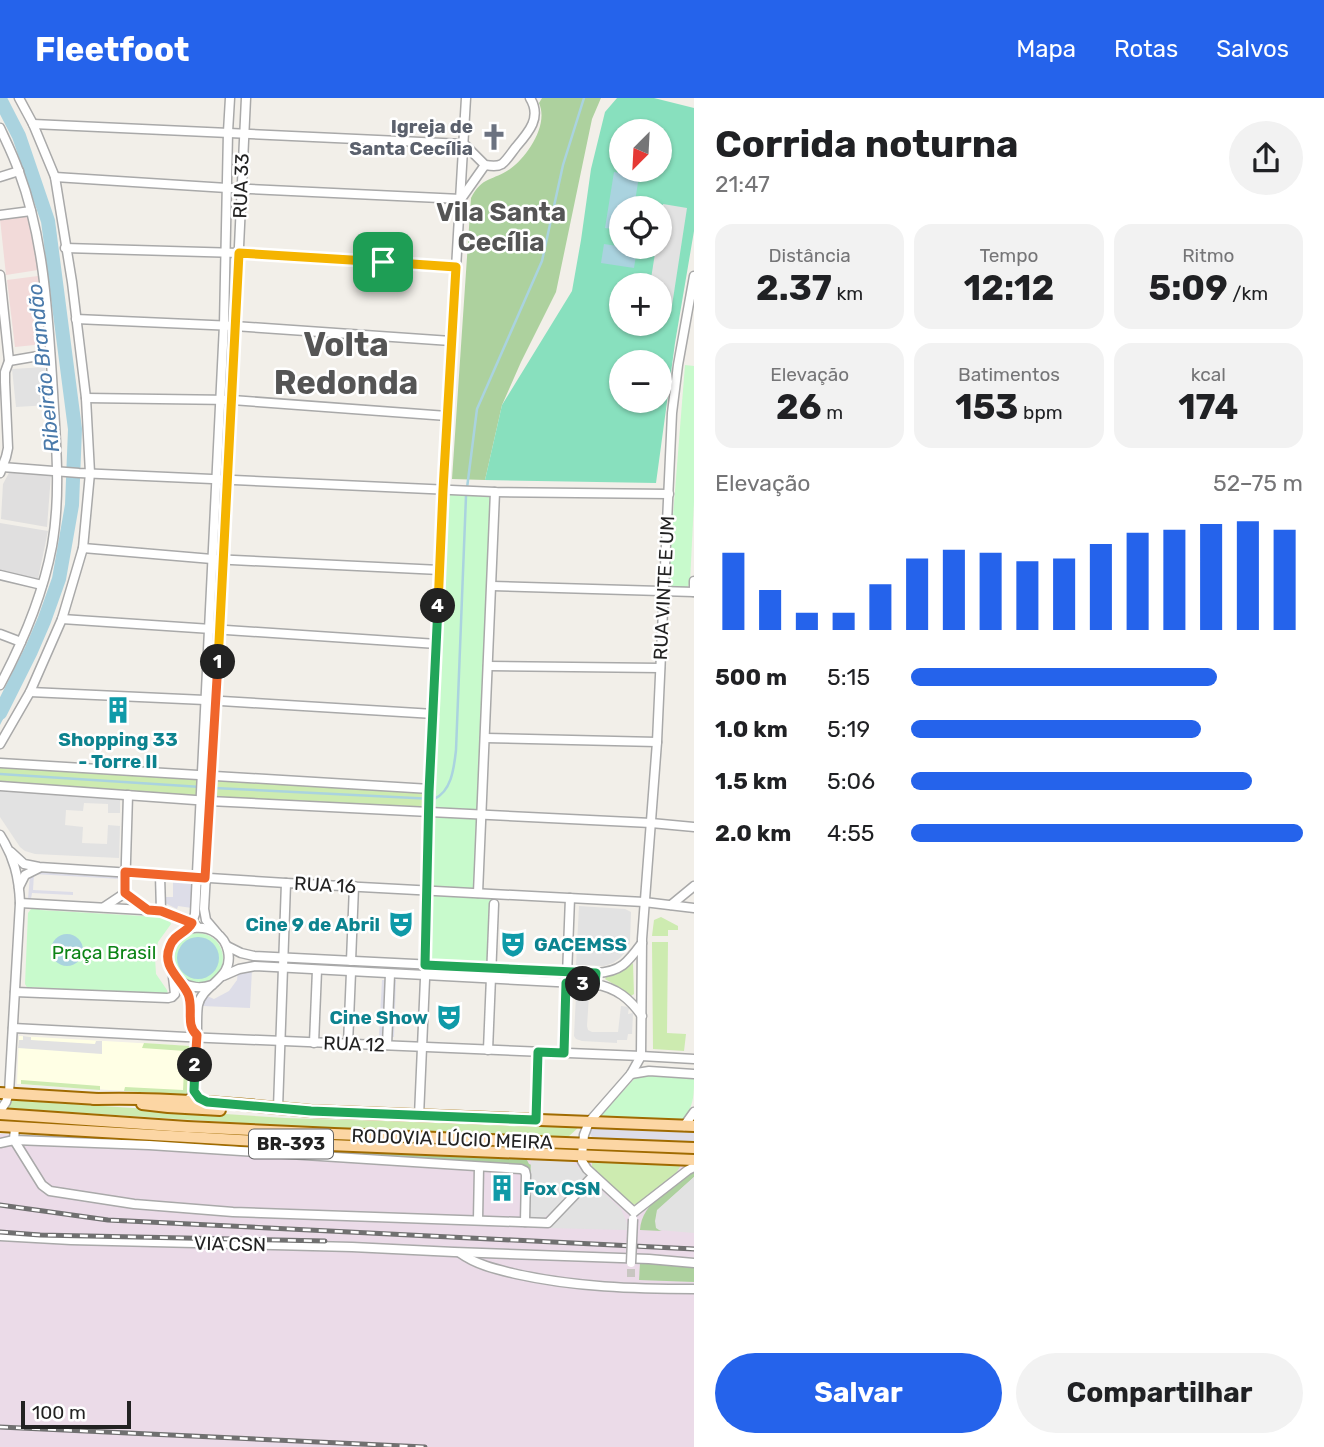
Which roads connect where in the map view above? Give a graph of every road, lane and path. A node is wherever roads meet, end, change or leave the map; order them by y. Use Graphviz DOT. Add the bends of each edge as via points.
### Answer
graph roads {
  1 [pos="19,98"];
  2 [pos="230,98"];
  3 [pos="246,98"];
  4 [pos="475,98"];
  5 [pos="530,98"];
  6 [pos="466,103"];
  7 [pos="33,124"];
  8 [pos="0,128"];
  9 [pos="228,132"];
  10 [pos="244,134"];
  11 [pos="3,142"];
  12 [pos="464,144"];
  13 [pos="485,166"];
  14 [pos="19,171"];
  15 [pos="0,177"];
  16 [pos="55,177"];
  17 [pos="227,188"];
  18 [pos="241,188"];
  19 [pos="461,199"];
  20 [pos="31,211"];
  21 [pos="0,215"];
  22 [pos="65,248"];
  23 [pos="226,252"];
  24 [pos="239,253"];
  25 [pos="456,267"];
  26 [pos="0,275"];
  27 [pos="694,276"];
  28 [pos="76,318"];
  29 [pos="224,325"];
  30 [pos="234,326"];
  31 [pos="451,341"];
  32 [pos="50,354"];
  33 [pos="9,361"];
  34 [pos="86,398"];
  35 [pos="220,399"];
  36 [pos="232,400"];
  37 [pos="447,416"];
  38 [pos="1,470"];
  39 [pos="58,471"];
  40 [pos="90,473"];
  41 [pos="215,479"];
  42 [pos="228,480"];
  43 [pos="443,490"];
  44 [pos="495,492"];
  45 [pos="669,494"];
  46 [pos="83,548"];
  47 [pos="212,559"];
  48 [pos="224,559"];
  49 [pos="440,570"];
  50 [pos="0,575"];
  51 [pos="694,581"];
  52 [pos="42,585"];
  53 [pos="492,586"];
  54 [pos="663,591"];
  55 [pos="694,592"];
  56 [pos="62,619"];
  57 [pos="208,628"];
  58 [pos="220,630"];
  59 [pos="0,634"];
  60 [pos="21,642"];
  61 [pos="437,643"];
  62 [pos="488,666"];
  63 [pos="660,668"];
  64 [pos="0,685"];
  65 [pos="30,692"];
  66 [pos="205,700"];
  67 [pos="215,701"];
  68 [pos="434,714"];
  69 [pos="485,738"];
  70 [pos="657,742"];
  71 [pos="0,744"];
  72 [pos="0,763"];
  73 [pos="206,778"];
  74 [pos="0,786"];
  75 [pos="430,791"];
  76 [pos="128,795"];
  77 [pos="205,799"];
  78 [pos="429,810"];
  79 [pos="481,815"];
  80 [pos="650,823"];
  81 [pos="694,827"];
  82 [pos="0,835"];
  83 [pos="10,852"];
  84 [pos="39,867"];
  85 [pos="125,872"];
  86 [pos="160,875"];
  87 [pos="201,878"];
  88 [pos="286,883"];
  89 [pos="354,886"];
  90 [pos="694,886"];
  91 [pos="19,887"];
  92 [pos="427,890"];
  93 [pos="125,893"];
  94 [pos="478,893"];
  95 [pos="570,898"];
  96 [pos="645,902"];
  97 [pos="20,903"];
  98 [pos="494,904"];
  99 [pos="671,905"];
  100 [pos="103,907"];
  101 [pos="694,908"];
  102 [pos="148,910"];
  103 [pos="161,911"];
  104 [pos="194,926"];
  105 [pos="217,933"];
  106 [pos="642,943"];
  107 [pos="227,946"];
  108 [pos="284,957"];
  109 [pos="351,961"];
  110 [pos="425,965"];
  111 [pos="284,968"];
  112 [pos="491,968"];
  113 [pos="317,970"];
  114 [pos="351,972"];
  115 [pos="567,972"];
  116 [pos="596,973"];
  117 [pos="390,974"];
  118 [pos="425,976"];
  119 [pos="176,978"];
  120 [pos="220,979"];
  121 [pos="490,979"];
  122 [pos="566,983"];
  123 [pos="595,984"];
  124 [pos="15,992"];
  125 [pos="642,1016"];
  126 [pos="13,1028"];
  127 [pos="198,1037"];
  128 [pos="280,1041"];
  129 [pos="314,1042"];
  130 [pos="348,1044"];
  131 [pos="387,1045"];
  132 [pos="422,1047"];
  133 [pos="488,1050"];
  134 [pos="538,1052"];
  135 [pos="564,1053"];
  136 [pos="641,1056"];
  137 [pos="694,1059"];
  138 [pos="631,1074"];
  139 [pos="694,1074"];
  140 [pos="5,1093"];
  141 [pos="191,1096"];
  142 [pos="94,1099"];
  143 [pos="136,1104"];
  144 [pos="278,1108"];
  145 [pos="251,1110"];
  146 [pos="311,1111"];
  147 [pos="694,1112"];
  148 [pos="0,1113"];
  149 [pos="419,1116"];
  150 [pos="536,1120"];
  151 [pos="589,1122"];
  152 [pos="0,1126"];
  153 [pos="689,1126"];
  154 [pos="15,1127"];
  155 [pos="14,1140"];
  156 [pos="0,1143"];
  157 [pos="583,1143"];
  158 [pos="694,1148"];
  159 [pos="582,1155"];
  160 [pos="694,1160"];
  161 [pos="480,1167"];
  162 [pos="694,1167"];
  163 [pos="593,1176"];
  164 [pos="633,1215"];
  165 [pos="478,1220"];
  166 [pos="525,1222"];
  167 [pos="0,1236"];
  168 [pos="460,1253"];
  169 [pos="631,1263"];
  170 [pos="694,1263"];
  171 [pos="631,1277"];
  172 [pos="631,1287"];
  173 [pos="694,1289"];
  1 -- 7 [label="street"];
  2 -- 9 [label="street, RUA 33"];
  3 -- 10 [label="street, RUA 33"];
  4 -- 6 [label="street"];
  5 -- 13 [label="street" via="535,112 531,129 503,163"];
  6 -- 12 [label="street"];
  7 -- 9 [label="street"];
  7 -- 16 [label="street"];
  8 -- 11 [label="street"];
  9 -- 10 [label="street"];
  9 -- 17 [label="street, RUA 33"];
  10 -- 12 [label="street"];
  10 -- 18 [label="street, RUA 33"];
  11 -- 14 [label="street"];
  12 -- 13 [label="street"];
  12 -- 19 [label="street"];
  13 -- 19 [label="street"];
  14 -- 15 [label="street"];
  14 -- 20 [label="street"];
  16 -- 17 [label="street"];
  16 -- 22 [label="street"];
  17 -- 18 [label="street"];
  17 -- 23 [label="street, RUA 33"];
  18 -- 19 [label="street"];
  18 -- 24 [label="street, RUA 33"];
  19 -- 25 [label="street"];
  20 -- 21 [label="street"];
  20 -- 32 [label="street" via="41,257"];
  22 -- 23 [label="street"];
  22 -- 28 [label="street"];
  23 -- 24 [label="street"];
  23 -- 29 [label="street, RUA 33"];
  24 -- 25 [label="street"];
  24 -- 30 [label="street, RUA 33"];
  25 -- 31 [label="street"];
  26 -- 33 [label="street"];
  27 -- 45 [label="street, RUA VINTE E UM" via="672,413"];
  28 -- 29 [label="street"];
  28 -- 34 [label="street"];
  29 -- 30 [label="street"];
  29 -- 35 [label="street, RUA 33"];
  30 -- 31 [label="street"];
  30 -- 36 [label="street, RUA 33"];
  31 -- 37 [label="street"];
  32 -- 33 [label="street"];
  32 -- 39 [label="street"];
  33 -- 38 [label="street" via="5,372 8,448"];
  34 -- 35 [label="street"];
  34 -- 40 [label="street"];
  35 -- 36 [label="street"];
  35 -- 41 [label="street, RUA 33"];
  36 -- 37 [label="street"];
  36 -- 42 [label="street, RUA 33"];
  37 -- 43 [label="street"];
  38 -- 39 [label="street"];
  39 -- 40 [label="street"];
  39 -- 52 [label="street" via="52,545"];
  40 -- 41 [label="street"];
  40 -- 46 [label="street"];
  41 -- 42 [label="street"];
  41 -- 47 [label="street, RUA 33"];
  42 -- 43 [label="street"];
  42 -- 48 [label="street, RUA 33"];
  43 -- 44 [label="street"];
  43 -- 49 [label="street"];
  44 -- 45 [label="street"];
  44 -- 53 [label="street"];
  45 -- 54 [label="street, RUA VINTE E UM"];
  46 -- 47 [label="street"];
  46 -- 56 [label="street"];
  47 -- 48 [label="street"];
  47 -- 57 [label="street, RUA 33"];
  48 -- 49 [label="street"];
  48 -- 58 [label="street, RUA 33"];
  49 -- 61 [label="street"];
  50 -- 52 [label="street"];
  51 -- 55 [label="street"];
  52 -- 60 [label="street"];
  53 -- 54 [label="street"];
  53 -- 62 [label="street"];
  54 -- 55 [label="street"];
  54 -- 63 [label="street, RUA VINTE E UM"];
  56 -- 57 [label="street"];
  56 -- 65 [label="street"];
  57 -- 58 [label="street"];
  57 -- 66 [label="street, RUA 33"];
  58 -- 61 [label="street"];
  58 -- 67 [label="street, RUA 33"];
  59 -- 60 [label="street"];
  60 -- 64 [label="street"];
  61 -- 68 [label="street"];
  62 -- 63 [label="street"];
  62 -- 69 [label="street"];
  63 -- 70 [label="street, RUA VINTE E UM"];
  65 -- 66 [label="street"];
  65 -- 71 [label="street"];
  66 -- 67 [label="street"];
  66 -- 73 [label="street, RUA 33"];
  67 -- 68 [label="street"];
  67 -- 73 [label="street, RUA 33"];
  68 -- 75 [label="street"];
  69 -- 70 [label="street"];
  69 -- 79 [label="street"];
  70 -- 80 [label="street, RUA VINTE E UM"];
  72 -- 73 [label="street"];
  73 -- 75 [label="street"];
  73 -- 77 [label="street"];
  74 -- 76 [label="street"];
  75 -- 78 [label="street"];
  76 -- 77 [label="street"];
  76 -- 85 [label="street"];
  77 -- 78 [label="street"];
  77 -- 87 [label="street"];
  78 -- 79 [label="street"];
  78 -- 92 [label="street"];
  79 -- 80 [label="street"];
  79 -- 94 [label="street"];
  80 -- 81 [label="street"];
  80 -- 96 [label="street, RUA VINTE E UM"];
  82 -- 83 [label="street"];
  83 -- 84 [label="street, RUA 16" via="24,864"];
  83 -- 91 [label="street"];
  84 -- 85 [label="street, RUA 16"];
  84 -- 91 [label="street" via="26,875"];
  85 -- 86 [label="street, RUA 16"];
  85 -- 93 [label="street"];
  86 -- 87 [label="street, RUA 16"];
  86 -- 103 [label="street"];
  87 -- 88 [label="street, RUA 16"];
  87 -- 104 [label="street"];
  87 -- 105 [label="street" via="204,913"];
  88 -- 89 [label="street, RUA 16"];
  88 -- 108 [label="street"];
  89 -- 92 [label="street, RUA 16"];
  89 -- 109 [label="street"];
  90 -- 99 [label="street"];
  91 -- 97 [label="street"];
  92 -- 94 [label="street, RUA 16"];
  92 -- 110 [label="street"];
  93 -- 100 [label="street"];
  93 -- 102 [label="street"];
  94 -- 95 [label="street, RUA 16"];
  95 -- 96 [label="street, RUA 16"];
  95 -- 115 [label="street"];
  96 -- 99 [label="street, RUA 16"];
  96 -- 106 [label="street, RUA VINTE E UM"];
  97 -- 100 [label="street"];
  97 -- 124 [label="street"];
  98 -- 112 [label="street"];
  99 -- 101 [label="street, RUA 16"];
  100 -- 102 [label="street"];
  102 -- 103 [label="street"];
  103 -- 104 [label="street"];
  104 -- 105 [label="street"];
  104 -- 119 [label="street" via="181,932 169,947 169,965"];
  105 -- 107 [label="street"];
  106 -- 116 [label="street" via="621,968"];
  106 -- 125 [label="street, RUA VINTE E UM"];
  107 -- 108 [label="street" via="245,954"];
  107 -- 120 [label="street" via="229,961"];
  108 -- 109 [label="street"];
  108 -- 111 [label="street"];
  109 -- 110 [label="street"];
  110 -- 112 [label="street"];
  110 -- 118 [label="street"];
  111 -- 113 [label="street"];
  111 -- 120 [label="street" via="249,967"];
  111 -- 128 [label="street"];
  112 -- 115 [label="street"];
  112 -- 121 [label="street"];
  113 -- 114 [label="street"];
  113 -- 129 [label="street"];
  114 -- 117 [label="street"];
  114 -- 130 [label="street"];
  115 -- 116 [label="street"];
  115 -- 122 [label="street"];
  116 -- 123 [label="street"];
  117 -- 118 [label="street"];
  117 -- 131 [label="street"];
  118 -- 121 [label="street"];
  118 -- 132 [label="street"];
  119 -- 120 [label="street" via="195,988"];
  119 -- 124 [label="street" via="170,998"];
  119 -- 127 [label="street" via="189,997 190,1026"];
  120 -- 127 [label="street" via="198,1003"];
  121 -- 122 [label="street"];
  121 -- 133 [label="street"];
  122 -- 123 [label="street"];
  122 -- 135 [label="street"];
  123 -- 125 [label="street" via="624,995"];
  124 -- 126 [label="street"];
  125 -- 136 [label="street, RUA VINTE E UM"];
  126 -- 127 [label="street, RUA 12"];
  126 -- 140 [label="street"];
  127 -- 128 [label="street, RUA 12"];
  127 -- 141 [label="street"];
  128 -- 129 [label="street, RUA 12"];
  128 -- 144 [label="street"];
  129 -- 130 [label="street, RUA 12"];
  130 -- 131 [label="street, RUA 12"];
  131 -- 132 [label="street, RUA 12"];
  132 -- 133 [label="street, RUA 12"];
  132 -- 149 [label="street"];
  133 -- 134 [label="street, RUA 12"];
  134 -- 135 [label="street, RUA 12"];
  134 -- 150 [label="street"];
  135 -- 136 [label="street, RUA 12"];
  136 -- 137 [label="street, RUA 12"];
  136 -- 138 [label="street"];
  138 -- 139 [label="street"];
  138 -- 151 [label="street"];
  140 -- 142 [label="main road"];
  140 -- 148 [label="street"];
  141 -- 142 [label="main road"];
  141 -- 143 [label="street" via="176,1105"];
  141 -- 144 [label="main road" via="207,1102"];
  142 -- 143 [label="main road"];
  143 -- 145 [label="main road"];
  144 -- 146 [label="main road"];
  145 -- 146 [label="street"];
  146 -- 149 [label="main road"];
  147 -- 153 [label="street"];
  148 -- 157 [label="main road, RODOVIA LÚCIO MEIRA / BR-393" via="334,1135"];
  149 -- 150 [label="main road"];
  150 -- 151 [label="main road"];
  151 -- 153 [label="main road"];
  151 -- 157 [label="street"];
  152 -- 154 [label="main road, RODOVIA LÚCIO MEIRA / BR-393"];
  154 -- 155 [label="street"];
  154 -- 159 [label="main road, RODOVIA LÚCIO MEIRA / BR-393"];
  155 -- 156 [label="street"];
  155 -- 161 [label="street" via="149,1144"];
  155 -- 165 [label="street" via="42,1185 52,1192 222,1212"];
  157 -- 158 [label="main road, RODOVIA LÚCIO MEIRA / BR-393"];
  157 -- 159 [label="street"];
  159 -- 160 [label="main road, RODOVIA LÚCIO MEIRA / BR-393"];
  159 -- 163 [label="street"];
  161 -- 165 [label="street"];
  161 -- 166 [label="street" via="525,1171"];
  162 -- 164 [label="street"];
  163 -- 164 [label="street"];
  163 -- 166 [label="street" via="548,1223"];
  164 -- 169 [label="street, bridge"];
  165 -- 166 [label="street"];
  167 -- 168 [label="street, VIA CSN"];
  168 -- 170 [label="street, VIA CSN"];
  168 -- 172 [label="street" via="477,1264 550,1281"];
  171 -- 172 [label="street"];
  172 -- 173 [label="street"];
}
